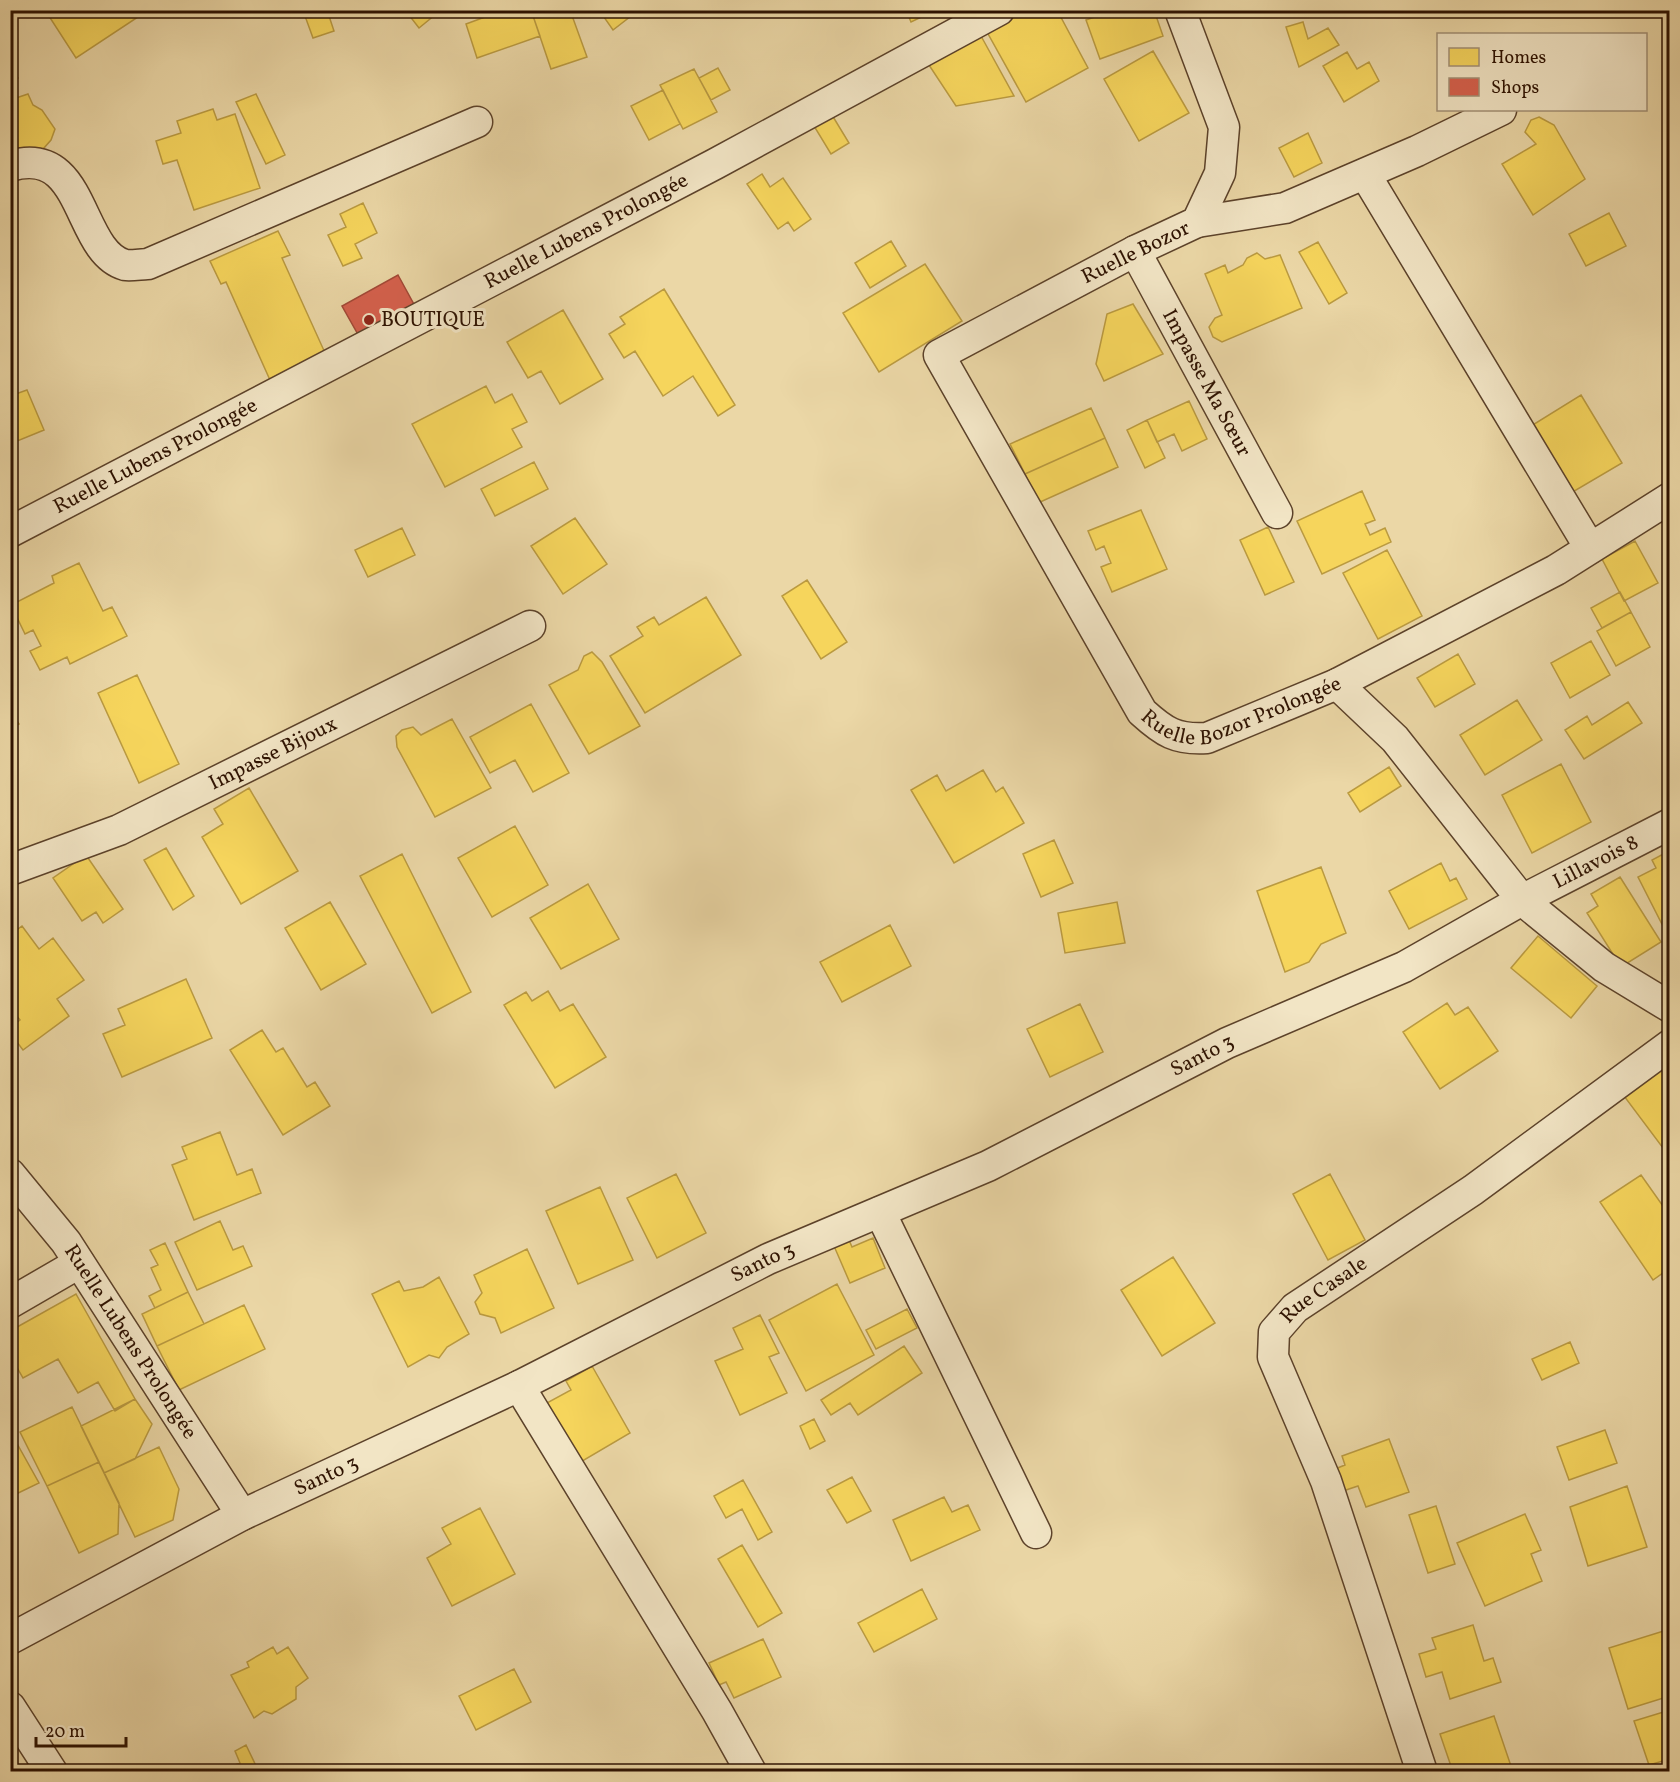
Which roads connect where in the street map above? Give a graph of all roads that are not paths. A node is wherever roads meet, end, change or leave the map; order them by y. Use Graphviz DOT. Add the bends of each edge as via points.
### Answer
graph roads {
  1 [pos="999,10"];
  2 [pos="1180,10"];
  3 [pos="1499,111"];
  4 [pos="477,122"];
  5 [pos="10,166"];
  6 [pos="1365,174"];
  7 [pos="1197,222"];
  8 [pos="1135,251"];
  9 [pos="939,355"];
  10 [pos="1670,498"];
  11 [pos="1277,513"];
  12 [pos="10,532"];
  13 [pos="1590,548"];
  14 [pos="530,626"];
  15 [pos="1338,684"];
  16 [pos="1670,824"];
  17 [pos="10,870"];
  18 [pos="1522,900"];
  19 [pos="1670,1006"];
  20 [pos="1670,1045"];
  21 [pos="10,1174"];
  22 [pos="880,1212"];
  23 [pos="79,1263"];
  24 [pos="10,1303"];
  25 [pos="519,1386"];
  26 [pos="242,1515"];
  27 [pos="1036,1533"];
  28 [pos="10,1639"];
  29 [pos="10,1707"];
  30 [pos="52,1772"];
  31 [pos="750,1772"];
  32 [pos="1422,1772"];
  1 -- 12 [label="street, Ruelle Lubens Prolongée" via="705,169"];
  2 -- 7 [label="street, Ruelle Bozor" via="1224,127 1220,173"];
  3 -- 6 [label="street"];
  4 -- 5 [label="street" via="148,264 125,265 107,253 62,176 50,167 27,161"];
  6 -- 7 [label="street" via="1285,208"];
  6 -- 13 [label="street"];
  7 -- 8 [label="street, Ruelle Bozor"];
  8 -- 9 [label="street, Ruelle Bozor"];
  8 -- 11 [label="street, Impasse Ma Sœur"];
  9 -- 15 [label="street, Ruelle Bozor Prolongée" via="1142,712 1161,730 1186,740 1207,738"];
  10 -- 13 [label="street, Ruelle Bozor Prolongée"];
  13 -- 15 [label="street, Ruelle Bozor Prolongée" via="1556,570"];
  14 -- 17 [label="street, Impasse Bijoux" via="119,830"];
  15 -- 18 [label="street" via="1395,739"];
  16 -- 18 [label="street, Lillavois 8"];
  18 -- 19 [label="street" via="1604,967"];
  18 -- 22 [label="street, Santo 3" via="1404,967 1227,1043 988,1166"];
  20 -- 32 [label="street, Rue Casale" via="1473,1190 1295,1308 1274,1332 1273,1357 1326,1481"];
  21 -- 23 [label="street, Ruelle Lubens Prolongée"];
  22 -- 25 [label="street, Santo 3" via="768,1259"];
  22 -- 27 [label="street"];
  23 -- 24 [label="street"];
  23 -- 26 [label="street, Ruelle Lubens Prolongée"];
  25 -- 26 [label="street, Santo 3"];
  25 -- 31 [label="street" via="717,1711"];
  26 -- 28 [label="street, Santo 3"];
  29 -- 30 [label="street"];
}
